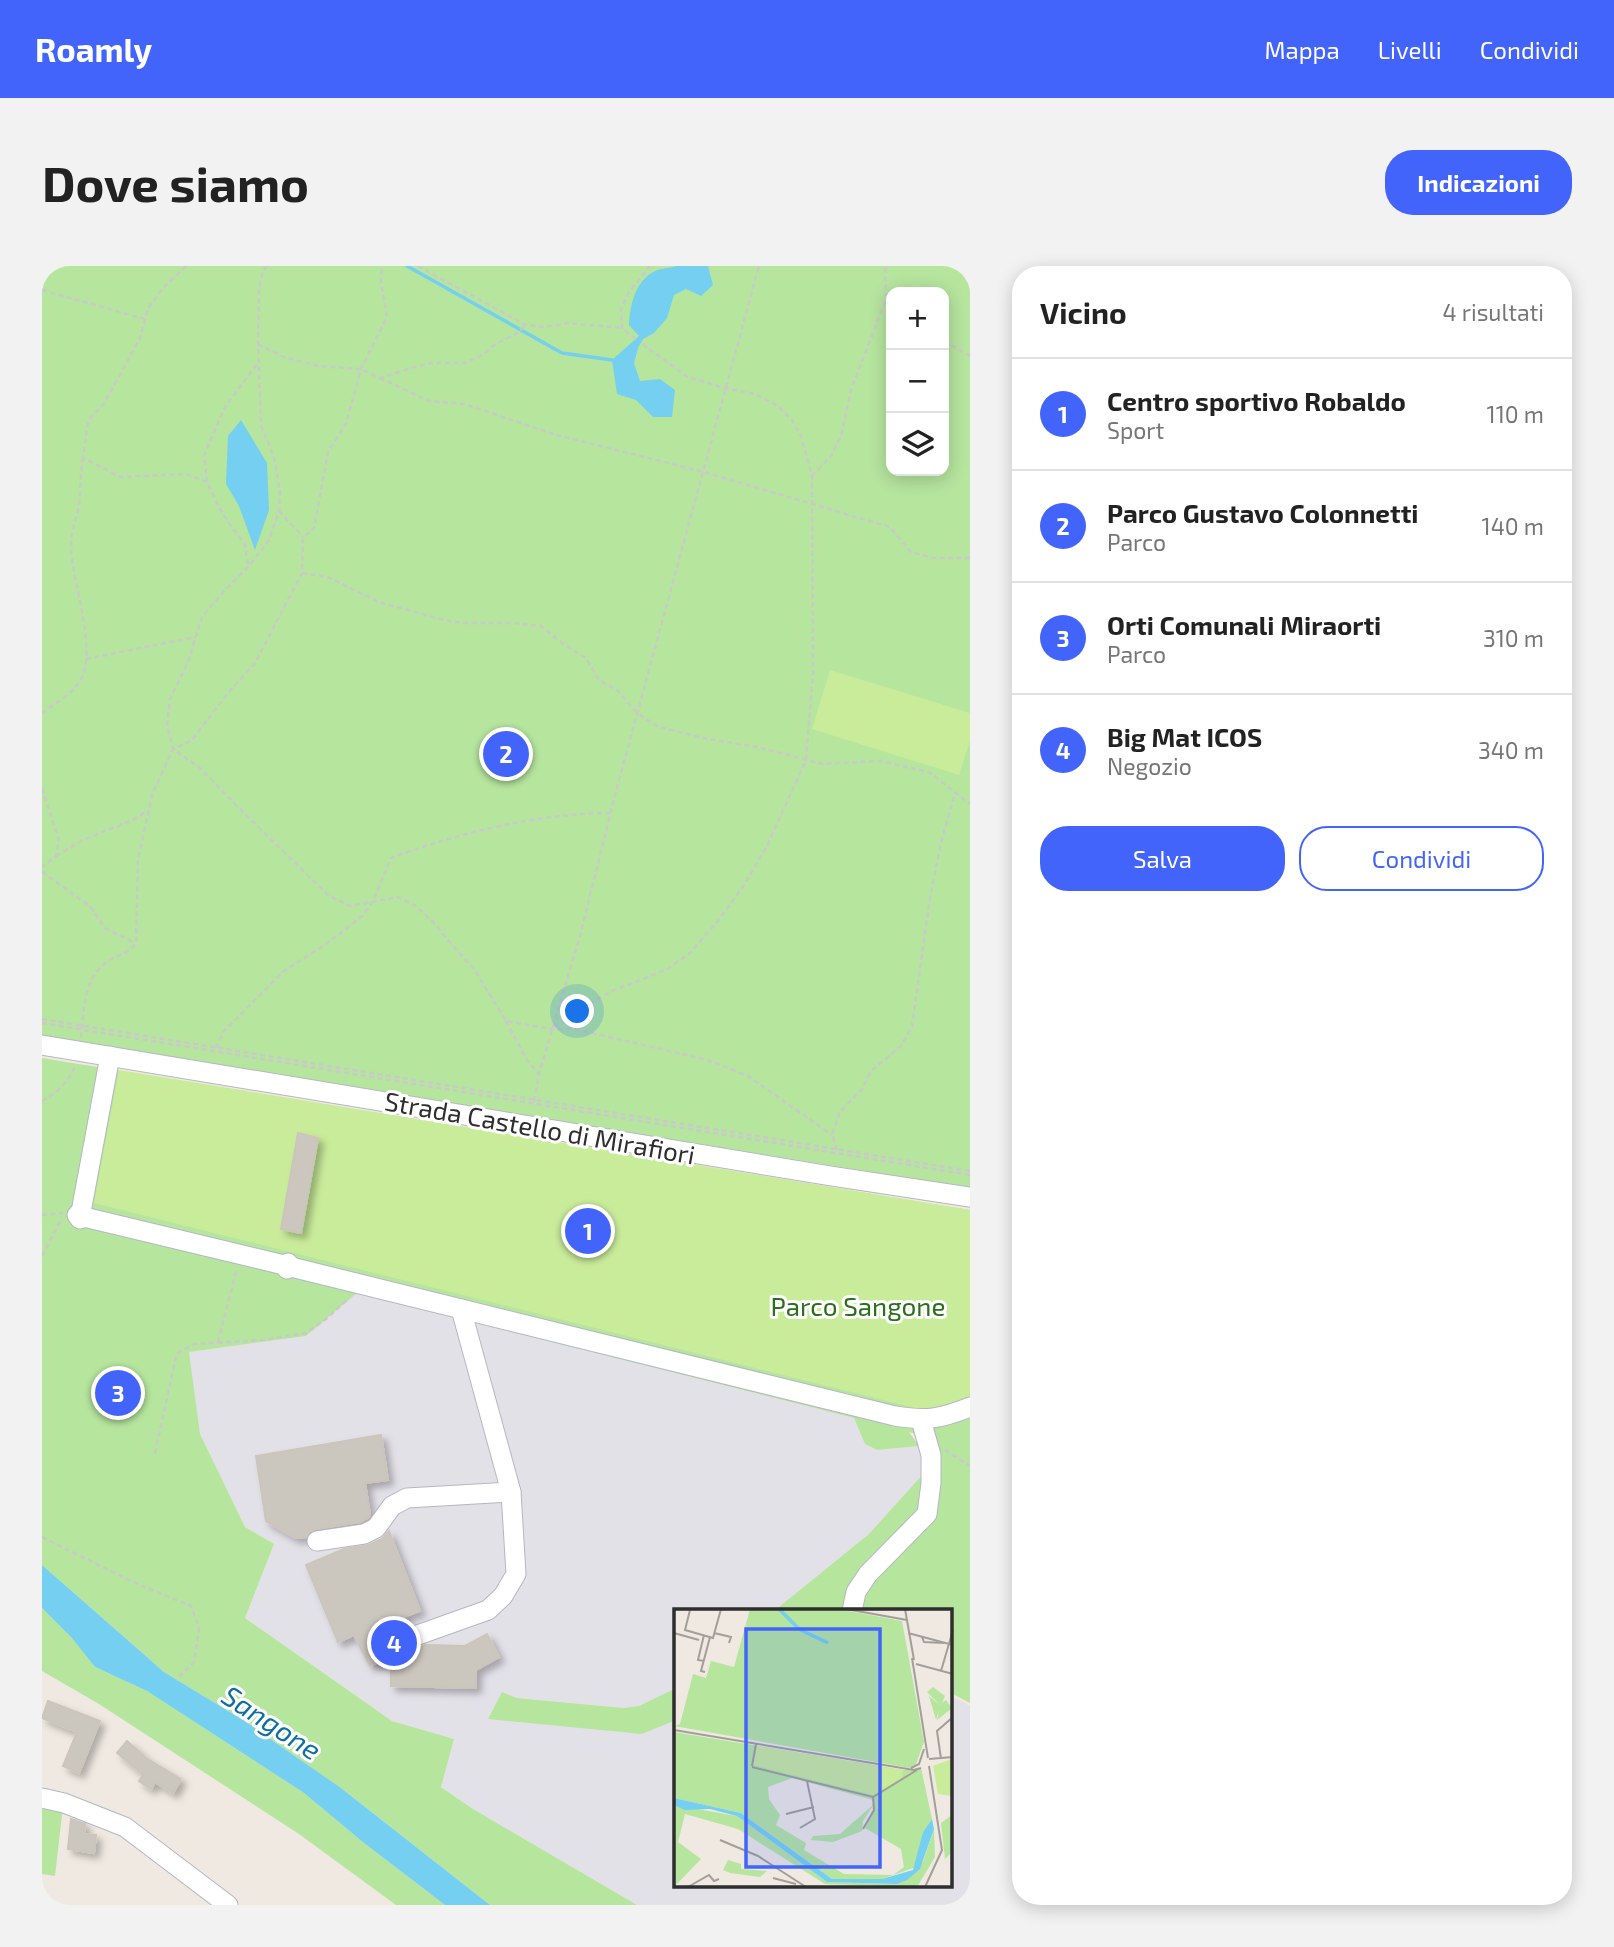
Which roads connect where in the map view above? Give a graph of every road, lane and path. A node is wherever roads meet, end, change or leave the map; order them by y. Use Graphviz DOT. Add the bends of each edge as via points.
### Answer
graph roads {
  1 [pos="186,266"];
  2 [pos="267,266"];
  3 [pos="382,266"];
  4 [pos="418,266"];
  5 [pos="650,266"];
  6 [pos="759,266"];
  7 [pos="886,266"];
  8 [pos="886,287"];
  9 [pos="42,290"];
  10 [pos="886,299"];
  11 [pos="145,319"];
  12 [pos="526,325"];
  13 [pos="622,328"];
  14 [pos="636,339"];
  15 [pos="258,344"];
  16 [pos="642,344"];
  17 [pos="949,344"];
  18 [pos="970,355"];
  19 [pos="259,363"];
  20 [pos="360,369"];
  21 [pos="380,378"];
  22 [pos="726,389"];
  23 [pos="83,458"];
  24 [pos="704,472"];
  25 [pos="812,476"];
  26 [pos="207,482"];
  27 [pos="812,502"];
  28 [pos="279,511"];
  29 [pos="303,538"];
  30 [pos="970,558"];
  31 [pos="248,567"];
  32 [pos="302,573"];
  33 [pos="196,637"];
  34 [pos="86,659"];
  35 [pos="42,713"];
  36 [pos="638,714"];
  37 [pos="173,748"];
  38 [pos="806,760"];
  39 [pos="42,788"];
  40 [pos="955,793"];
  41 [pos="970,804"];
  42 [pos="149,810"];
  43 [pos="611,813"];
  44 [pos="56,856"];
  45 [pos="42,867"];
  46 [pos="42,872"];
  47 [pos="373,901"];
  48 [pos="136,944"];
  49 [pos="42,1021"];
  50 [pos="506,1021"];
  51 [pos="82,1028"];
  52 [pos="552,1029"];
  53 [pos="42,1045"];
  54 [pos="216,1050"];
  55 [pos="79,1051"];
  56 [pos="110,1056"];
  57 [pos="539,1074"];
  58 [pos="42,1101"];
  59 [pos="534,1101"];
  60 [pos="832,1135"];
  61 [pos="836,1151"];
  62 [pos="970,1173"];
  63 [pos="970,1197"];
  64 [pos="42,1215"];
  65 [pos="42,1255"];
  66 [pos="240,1255"];
  67 [pos="358,1284"];
  68 [pos="461,1309"];
  69 [pos="218,1342"];
  70 [pos="970,1407"];
  71 [pos="921,1420"];
  72 [pos="155,1453"];
  73 [pos="511,1492"];
  74 [pos="42,1537"];
  75 [pos="317,1541"];
  76 [pos="852,1609"];
  77 [pos="415,1636"];
  78 [pos="176,1680"];
  79 [pos="42,1798"];
  80 [pos="228,1905"];
  1 -- 11 [label="path" via="163,288"];
  2 -- 15 [label="path" via="259,288"];
  3 -- 20 [label="path" via="387,317"];
  4 -- 12 [label="path"];
  5 -- 13 [label="path" via="621,309"];
  6 -- 22 [label="path"];
  7 -- 8 [label="path"];
  9 -- 11 [label="path"];
  10 -- 25 [label="path" via="850,390 841,436 831,456"];
  11 -- 23 [label="path" via="126,364 88,421"];
  12 -- 13 [label="path"];
  12 -- 21 [label="path" via="465,363 421,365"];
  13 -- 14 [label="path"];
  15 -- 19 [label="path"];
  15 -- 20 [label="path" via="318,366"];
  16 -- 22 [label="path" via="688,377"];
  17 -- 18 [label="path"];
  19 -- 26 [label="path" via="225,407 204,455"];
  19 -- 28 [label="path" via="261,425 274,458"];
  20 -- 21 [label="path"];
  20 -- 29 [label="path" via="346,424 328,452 314,528"];
  21 -- 24 [label="path" via="429,401 464,404 553,434"];
  22 -- 24 [label="path"];
  22 -- 25 [label="path" via="755,394 792,420"];
  23 -- 26 [label="path" via="121,477 186,474"];
  23 -- 34 [label="path" via="71,550"];
  24 -- 27 [label="path"];
  24 -- 36 [label="path"];
  25 -- 27 [label="path"];
  26 -- 31 [label="path" via="245,545"];
  27 -- 30 [label="path" via="890,527 911,552 933,558"];
  27 -- 38 [label="path" via="813,673"];
  28 -- 29 [label="path"];
  28 -- 31 [label="path" via="268,542"];
  29 -- 32 [label="path"];
  31 -- 33 [label="path" via="202,617"];
  32 -- 36 [label="path" via="444,620 541,626 586,658 599,680 618,691"];
  32 -- 37 [label="path" via="255,663 191,741"];
  33 -- 34 [label="path"];
  33 -- 37 [label="path" via="170,699 167,725"];
  34 -- 35 [label="path" via="81,679"];
  36 -- 38 [label="path" via="659,727"];
  36 -- 43 [label="path"];
  37 -- 42 [label="path"];
  37 -- 47 [label="path" via="200,768 328,895 350,906"];
  38 -- 40 [label="path" via="822,764 880,761 929,772"];
  38 -- 52 [label="path" via="744,885 689,954 666,970 612,991"];
  39 -- 44 [label="path" via="59,840"];
  40 -- 41 [label="path"];
  40 -- 60 [label="path" via="930,898 912,1026 901,1046 871,1071 862,1089 840,1112"];
  42 -- 44 [label="path"];
  42 -- 48 [label="path" via="138,860"];
  43 -- 47 [label="path" via="536,820 412,850 391,858"];
  43 -- 52 [label="path"];
  44 -- 45 [label="path"];
  46 -- 48 [label="path" via="90,905 105,928"];
  47 -- 50 [label="path" via="398,897 416,906 474,969"];
  47 -- 54 [label="path" via="362,916 284,971 223,1032"];
  48 -- 51 [label="path" via="93,974 83,1004"];
  49 -- 51 [label="path"];
  50 -- 52 [label="path"];
  50 -- 57 [label="path"];
  51 -- 54 [label="path"];
  51 -- 55 [label="path"];
  52 -- 57 [label="path"];
  52 -- 60 [label="path" via="570,1028 708,1060 748,1076"];
  53 -- 55 [label="street, Strada Castello di Mirafiori"];
  54 -- 59 [label="path"];
  55 -- 56 [label="street, Strada Castello di Mirafiori"];
  55 -- 58 [label="path" via="71,1076 56,1094"];
  56 -- 63 [label="street, Strada Castello di Mirafiori"];
  56 -- 66 [label="street" via="83,1214"];
  57 -- 59 [label="path"];
  59 -- 61 [label="path"];
  60 -- 61 [label="path"];
  61 -- 62 [label="path"];
  64 -- 65 [label="path" via="65,1212"];
  66 -- 67 [label="street"];
  66 -- 69 [label="path"];
  67 -- 68 [label="street"];
  67 -- 69 [label="path" via="352,1295 306,1333"];
  68 -- 71 [label="street"];
  68 -- 73 [label="street"];
  69 -- 72 [label="path" via="195,1344 176,1357"];
  70 -- 71 [label="street"];
  71 -- 76 [label="street" via="931,1455 927,1514 868,1574 856,1592"];
  73 -- 75 [label="street" via="407,1498 392,1506 376,1528 365,1534"];
  73 -- 77 [label="street" via="516,1574 503,1596 488,1610"];
  74 -- 78 [label="path" via="191,1606 199,1629 194,1662"];
  79 -- 80 [label="street" via="125,1827"];
}
